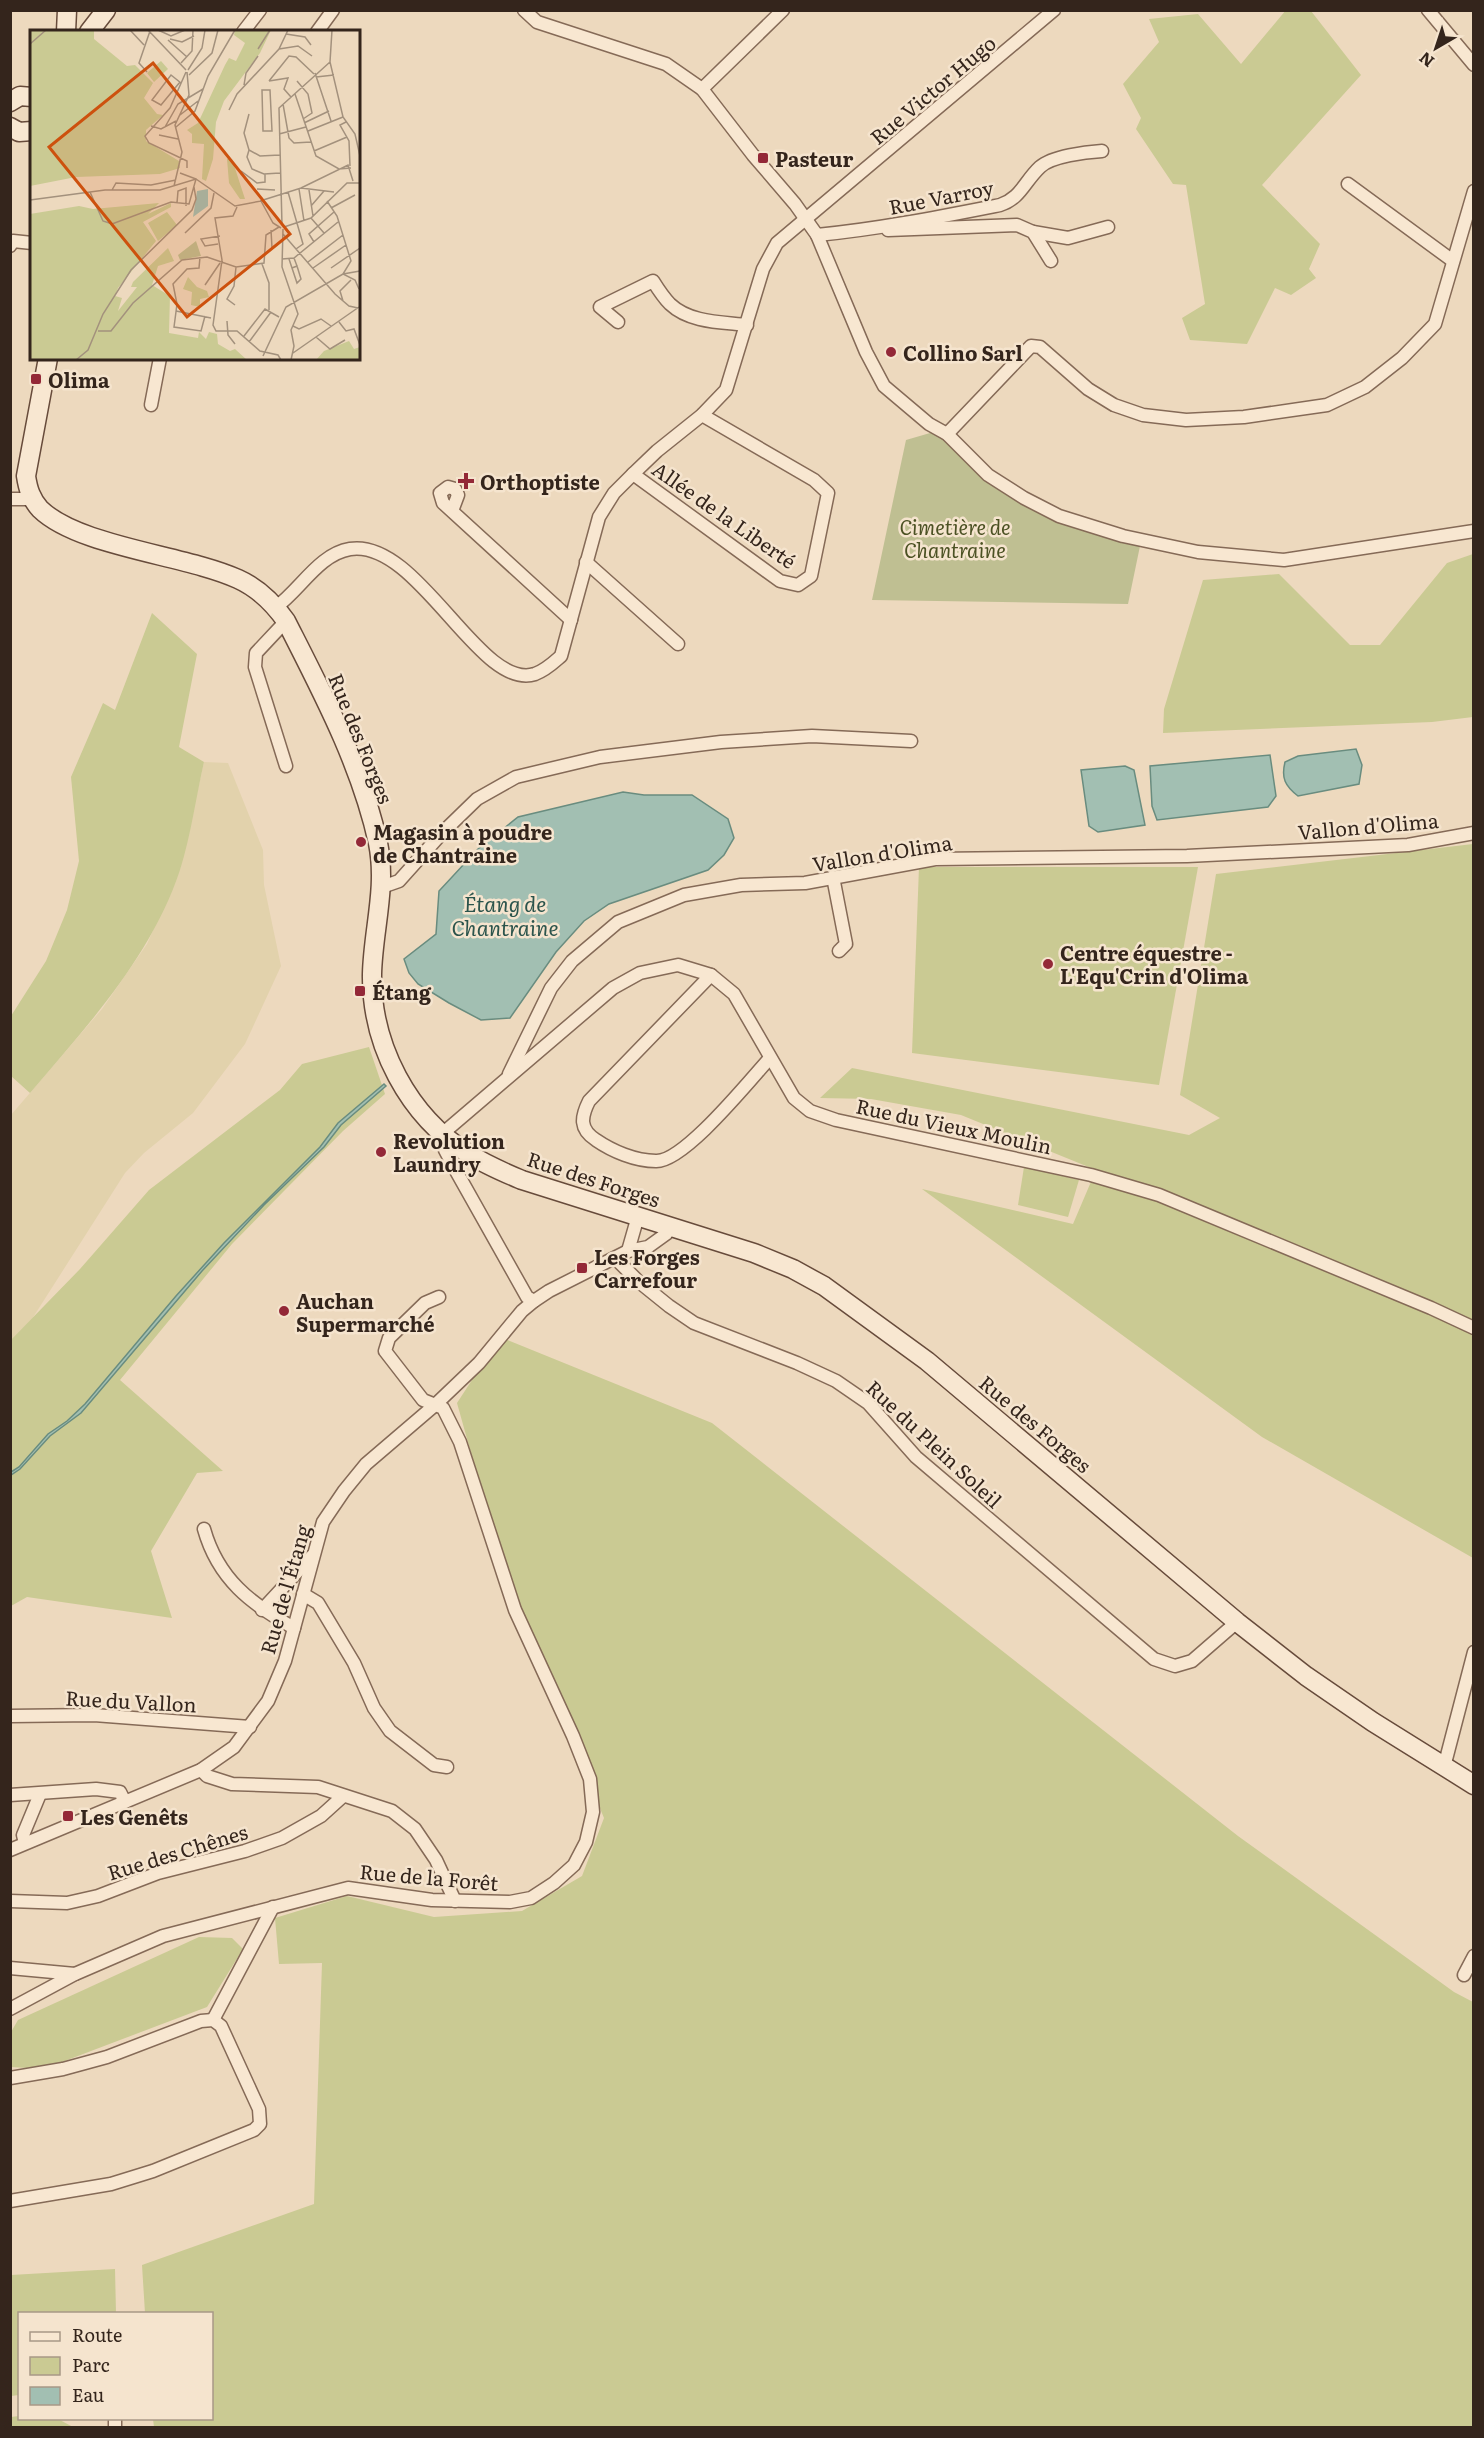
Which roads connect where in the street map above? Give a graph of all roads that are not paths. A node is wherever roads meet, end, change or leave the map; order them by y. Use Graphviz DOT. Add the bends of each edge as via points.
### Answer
graph roads {
  1 [pos="67,10"];
  2 [pos="106,10"];
  3 [pos="260,10"];
  4 [pos="333,10"];
  5 [pos="524,10"];
  6 [pos="783,10"];
  7 [pos="1054,10"];
  8 [pos="1428,10"];
  9 [pos="66,30"];
  10 [pos="91,30"];
  11 [pos="245,30"];
  12 [pos="318,30"];
  13 [pos="1473,65"];
  14 [pos="702,89"];
  15 [pos="30,98"];
  16 [pos="10,102"];
  17 [pos="1102,151"];
  18 [pos="1348,184"];
  19 [pos="1473,191"];
  20 [pos="807,220"];
  21 [pos="1108,227"];
  22 [pos="875,230"];
  23 [pos="1033,232"];
  24 [pos="817,235"];
  25 [pos="30,243"];
  26 [pos="10,246"];
  27 [pos="1051,261"];
  28 [pos="1453,261"];
  29 [pos="618,322"];
  30 [pos="747,325"];
  31 [pos="48,360"];
  32 [pos="160,360"];
  33 [pos="152,405"];
  34 [pos="702,415"];
  35 [pos="947,434"];
  36 [pos="633,474"];
  37 [pos="10,499"];
  38 [pos="32,499"];
  39 [pos="452,511"];
  40 [pos="1473,531"];
  41 [pos="586,562"];
  42 [pos="281,614"];
  43 [pos="571,620"];
  44 [pos="678,644"];
  45 [pos="911,741"];
  46 [pos="286,766"];
  47 [pos="1473,833"];
  48 [pos="833,877"];
  49 [pos="382,887"];
  50 [pos="839,951"];
  51 [pos="711,975"];
  52 [pos="770,1058"];
  53 [pos="507,1078"];
  54 [pos="442,1134"];
  55 [pos="638,1216"];
  56 [pos="671,1226"];
  57 [pos="628,1251"];
  58 [pos="615,1257"];
  59 [pos="439,1297"];
  60 [pos="534,1301"];
  61 [pos="1473,1328"];
  62 [pos="435,1405"];
  63 [pos="204,1529"];
  64 [pos="313,1554"];
  65 [pos="303,1594"];
  66 [pos="262,1610"];
  67 [pos="1238,1622"];
  68 [pos="294,1628"];
  69 [pos="1473,1652"];
  70 [pos="10,1716"];
  71 [pos="250,1727"];
  72 [pos="447,1767"];
  73 [pos="1444,1767"];
  74 [pos="201,1770"];
  75 [pos="1473,1785"];
  76 [pos="40,1794"];
  77 [pos="10,1795"];
  78 [pos="342,1797"];
  79 [pos="125,1802"];
  80 [pos="25,1843"];
  81 [pos="10,1850"];
  82 [pos="10,1901"];
  83 [pos="454,1902"];
  84 [pos="273,1907"];
  85 [pos="1473,1956"];
  86 [pos="10,1968"];
  87 [pos="75,1974"];
  88 [pos="1464,1975"];
  89 [pos="10,2009"];
  90 [pos="213,2020"];
  91 [pos="10,2078"];
  92 [pos="10,2201"];
  1 -- 9 [label="main road"];
  2 -- 10 [label="main road"];
  3 -- 11 [label="street"];
  4 -- 12 [label="street"];
  5 -- 14 [label="street" via="537,22 666,64"];
  6 -- 14 [label="street"];
  7 -- 20 [label="street, Rue Victor Hugo"];
  8 -- 13 [label="street"];
  14 -- 20 [label="street"];
  15 -- 16 [label="main road" via="20,96"];
  17 -- 22 [label="street, Rue Varroy" via="1080,152 1041,165 1012,201"];
  18 -- 28 [label="street"];
  19 -- 28 [label="street"];
  20 -- 24 [label="street"];
  20 -- 30 [label="street, Rue Victor Hugo" via="777,243 763,269"];
  21 -- 23 [label="street, Rue Varroy" via="1068,238"];
  22 -- 23 [label="street, Rue Varroy" via="1017,225"];
  22 -- 24 [label="street, Rue Varroy"];
  23 -- 27 [label="street"];
  24 -- 35 [label="street" via="884,386 928,424"];
  25 -- 26 [label="street" via="13,241"];
  28 -- 35 [label="street" via="1435,324 1402,358 1365,387 1327,405 1244,417 1186,420 1143,415 1114,405 1088,389 1040,347 1031,346"];
  29 -- 30 [label="street" via="600,307 653,281 670,305 687,315"];
  30 -- 34 [label="street, Rue Victor Hugo" via="726,390"];
  31 -- 38 [label="main road" via="26,476"];
  32 -- 33 [label="street"];
  34 -- 36 [label="street, Rue Victor Hugo"];
  34 -- 36 [label="street, Allée de la Liberté" via="814,480 828,494 811,576 798,585 780,581"];
  35 -- 40 [label="street" via="988,475 1059,516 1123,536 1198,552 1284,560"];
  36 -- 41 [label="street, Rue Victor Hugo" via="598,517"];
  37 -- 38 [label="street"];
  38 -- 42 [label="main road, Rue des Forges" via="50,517 72,529 240,580 262,594"];
  39 -- 43 [label="street"];
  41 -- 43 [label="street, Rue Victor Hugo"];
  41 -- 44 [label="street"];
  42 -- 43 [label="street, Rue Victor Hugo" via="292,594 332,555 352,549 380,553 404,569 497,665 519,675 534,675 561,656"];
  42 -- 46 [label="street, Rue Victor Hugo" via="256,653 255,667"];
  42 -- 49 [label="main road, Rue des Forges" via="347,749 364,794 378,843"];
  45 -- 49 [label="street" via="812,736 721,742 600,757 516,777 477,799 399,880"];
  47 -- 48 [label="street, Vallon d'Olima" via="1408,845 1351,848 935,859"];
  48 -- 50 [label="street" via="846,944"];
  48 -- 53 [label="street, Vallon d'Olima" via="805,883 741,885 684,895 618,922 572,961 551,988"];
  49 -- 54 [label="main road, Rue des Forges" via="372,973 379,1033 391,1066 407,1093"];
  51 -- 52 [label="street, Rue du Vieux Moulin" via="734,994"];
  51 -- 52 [label="street" via="589,1101 582,1114 583,1126 592,1138 614,1151 657,1161 672,1157 691,1143"];
  51 -- 53 [label="street, Rue du Vieux Moulin" via="678,965 640,973 613,988"];
  52 -- 61 [label="street, Rue du Vieux Moulin" via="794,1098 810,1111 836,1120 1092,1175 1159,1195"];
  53 -- 54 [label="street, Vallon d'Olima"];
  54 -- 55 [label="main road, Rue des Forges" via="493,1168"];
  54 -- 60 [label="street" via="455,1169 527,1297"];
  55 -- 56 [label="main road, Rue des Forges"];
  55 -- 57 [label="street"];
  56 -- 57 [label="street, Rue de l'Étang" via="648,1248"];
  56 -- 67 [label="main road, Rue des Forges" via="793,1269 848,1302 927,1360"];
  57 -- 58 [label="street, Rue de l'Étang"];
  58 -- 60 [label="street, Rue de l'Étang"];
  58 -- 67 [label="street, Rue du Plein Soleil" via="638,1281 694,1323 797,1363 868,1403 916,1457 1154,1659 1175,1666 1192,1661"];
  59 -- 62 [label="street, Rue de la Forêt" via="425,1304 389,1338 385,1351 423,1400"];
  60 -- 62 [label="street, Rue de l'Étang"];
  62 -- 64 [label="street, Rue de l'Étang" via="366,1464 323,1522"];
  62 -- 83 [label="street, Rue de la Forêt" via="443,1408 460,1442 515,1610 590,1779 593,1812 586,1842 574,1865 531,1898"];
  63 -- 66 [label="street" via="209,1547 229,1580"];
  64 -- 65 [label="street, Rue de l'Étang"];
  64 -- 66 [label="street"];
  65 -- 68 [label="street, Rue de l'Étang"];
  65 -- 72 [label="street" via="318,1603 390,1731 434,1765"];
  66 -- 68 [label="street"];
  67 -- 73 [label="main road, Rue des Forges" via="1306,1676"];
  68 -- 71 [label="street, Rue de l'Étang" via="268,1701"];
  69 -- 73 [label="street"];
  70 -- 71 [label="street, Rue du Vallon" via="94,1715"];
  71 -- 74 [label="street, Rue de l'Étang" via="234,1747"];
  73 -- 75 [label="main road, Rue des Forges"];
  74 -- 78 [label="street" via="232,1784 318,1787"];
  74 -- 79 [label="street, Rue de l'Étang"];
  76 -- 77 [label="street"];
  76 -- 79 [label="street" via="120,1791"];
  76 -- 80 [label="street" via="23,1835"];
  78 -- 82 [label="street, Rue des Chênes" via="321,1816 282,1839 245,1851 158,1873 98,1896 67,1903"];
  78 -- 83 [label="street" via="392,1811 415,1829 436,1860"];
  79 -- 80 [label="street, Rue de l'Étang"];
  80 -- 81 [label="street, Rue de l'Étang"];
  83 -- 84 [label="street, Rue de la Forêt" via="348,1888"];
  84 -- 87 [label="street, Rue de la Forêt" via="163,1936"];
  84 -- 90 [label="street"];
  85 -- 88 [label="street"];
  86 -- 87 [label="street"];
  87 -- 89 [label="street, Rue de la Forêt"];
  90 -- 91 [label="street" via="63,2070"];
  90 -- 92 [label="street" via="221,2026 258,2109 260,2124 254,2130 111,2184"];
}
